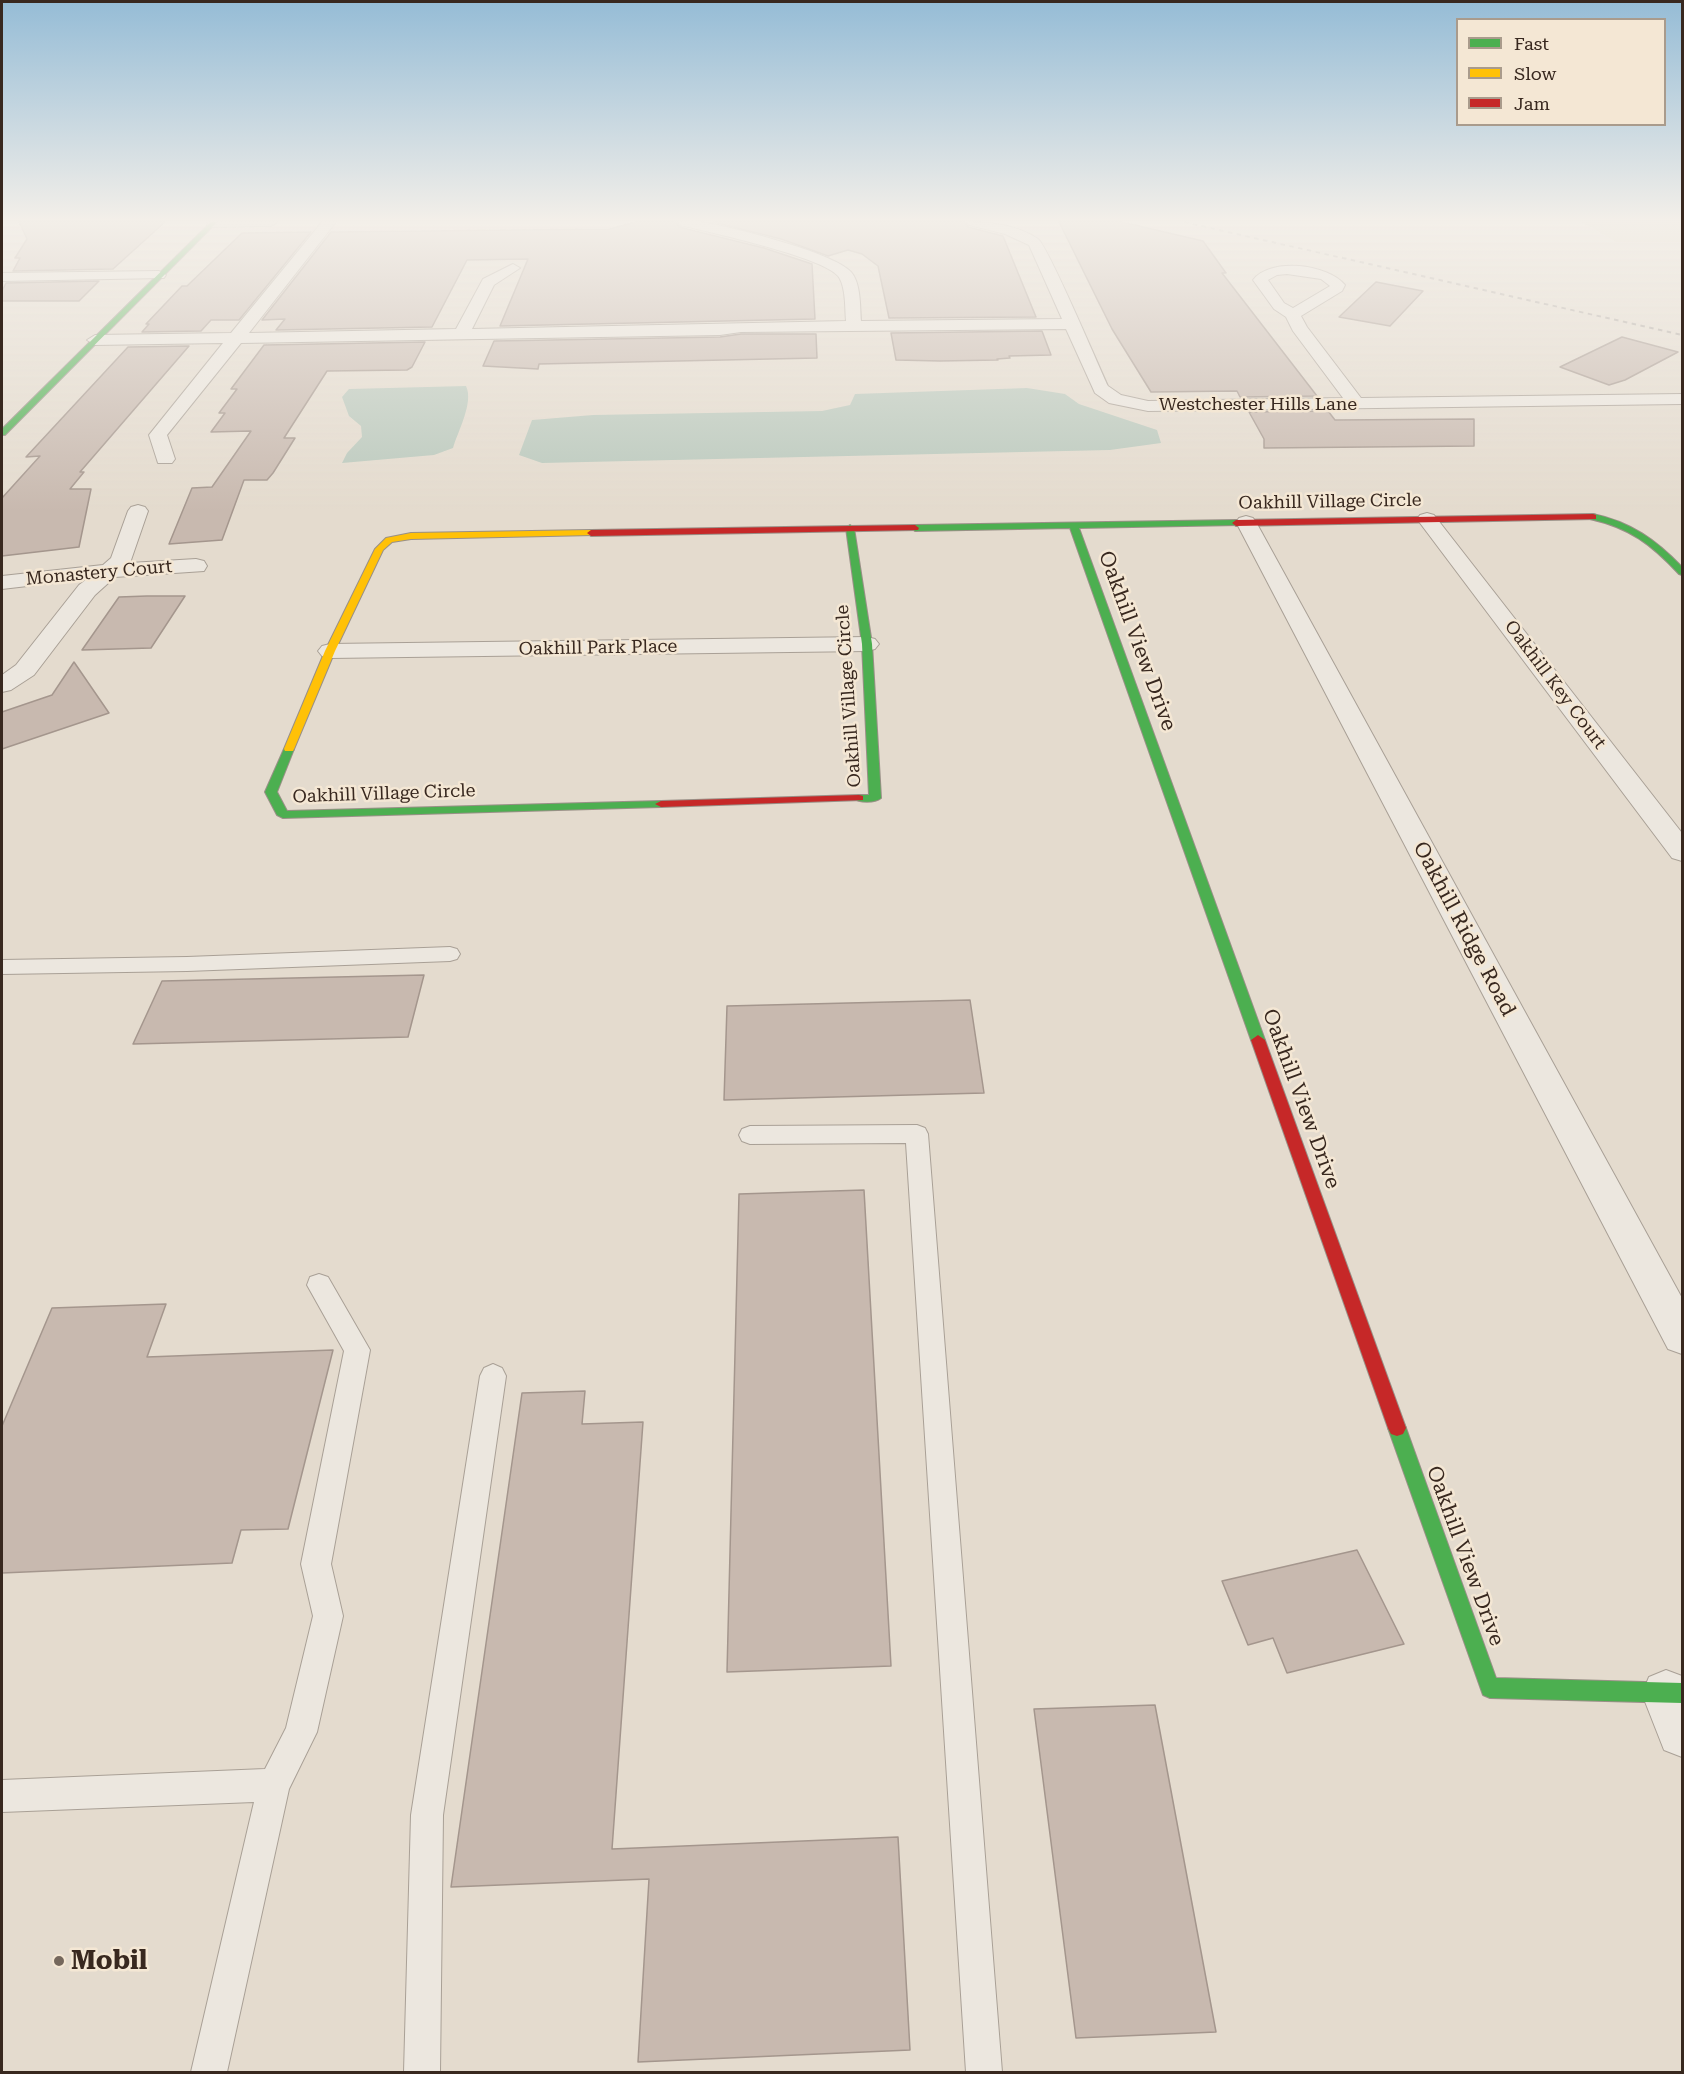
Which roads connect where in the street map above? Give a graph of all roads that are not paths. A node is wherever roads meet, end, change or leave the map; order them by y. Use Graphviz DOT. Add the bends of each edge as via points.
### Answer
graph roads {
  1 [pos="116,319"];
  2 [pos="251,319"];
  3 [pos="469,319"];
  4 [pos="853,319"];
  5 [pos="1069,319"];
  6 [pos="1295,319"];
  7 [pos="1071,324"];
  8 [pos="854,326"];
  9 [pos="461,335"];
  10 [pos="236,338"];
  11 [pos="95,340"];
  12 [pos="1678,391"];
  13 [pos="1357,405"];
  14 [pos="2,433"];
  15 [pos="165,459"];
  16 [pos="138,512"];
  17 [pos="1427,519"];
  18 [pos="1246,522"];
  19 [pos="1073,524"];
  20 [pos="850,528"];
  21 [pos="196,566"];
  22 [pos="109,572"];
  23 [pos="1683,572"];
  24 [pos="2,582"];
  25 [pos="867,644"];
  26 [pos="330,651"];
  27 [pos="2,685"];
  28 [pos="1683,852"];
  29 [pos="450,954"];
  30 [pos="2,967"];
  31 [pos="750,1135"];
  32 [pos="319,1285"];
  33 [pos="1683,1336"];
  34 [pos="493,1376"];
  35 [pos="1677,1706"];
  36 [pos="274,1785"];
  37 [pos="2,1796"];
  38 [pos="208,2073"];
  39 [pos="422,2073"];
  40 [pos="984,2073"];
  1 -- 11 [label="street"];
  2 -- 10 [label="street"];
  3 -- 9 [label="street"];
  4 -- 8 [label="street"];
  5 -- 7 [label="street, Westchester Hills Lane"];
  6 -- 13 [label="street"];
  7 -- 8 [label="street"];
  7 -- 13 [label="street, Westchester Hills Lane" via="1101,389 1128,404"];
  8 -- 9 [label="street"];
  9 -- 10 [label="street"];
  10 -- 11 [label="street"];
  10 -- 15 [label="street" via="158,435"];
  11 -- 14 [label="street"];
  12 -- 13 [label="street, Westchester Hills Lane" via="1644,399 1596,402"];
  16 -- 22 [label="street" via="121,561"];
  17 -- 18 [label="street, Oakhill Village Circle"];
  17 -- 23 [label="street, Oakhill Village Circle" via="1603,518 1637,529"];
  17 -- 28 [label="street, Oakhill Key Court"];
  18 -- 19 [label="street, Oakhill Village Circle"];
  18 -- 33 [label="street, Oakhill Ridge Road"];
  19 -- 20 [label="street, Oakhill Village Circle"];
  19 -- 35 [label="street, Oakhill View Drive" via="1490,1688"];
  20 -- 25 [label="street, Oakhill Village Circle"];
  20 -- 26 [label="street, Oakhill Village Circle" via="389,539 379,549"];
  21 -- 22 [label="street, Monastery Court"];
  22 -- 24 [label="street, Monastery Court"];
  22 -- 27 [label="street" via="87,590 25,670"];
  25 -- 26 [label="street, Oakhill Park Place"];
  25 -- 26 [label="street, Oakhill Village Circle" via="875,798 283,815 271,792"];
  29 -- 30 [label="lane"];
  31 -- 40 [label="lane" via="917,1134"];
  32 -- 36 [label="lane" via="357,1350 316,1564 328,1616 301,1732"];
  34 -- 39 [label="lane" via="427,1815"];
  36 -- 37 [label="lane"];
  36 -- 38 [label="lane"];
}
